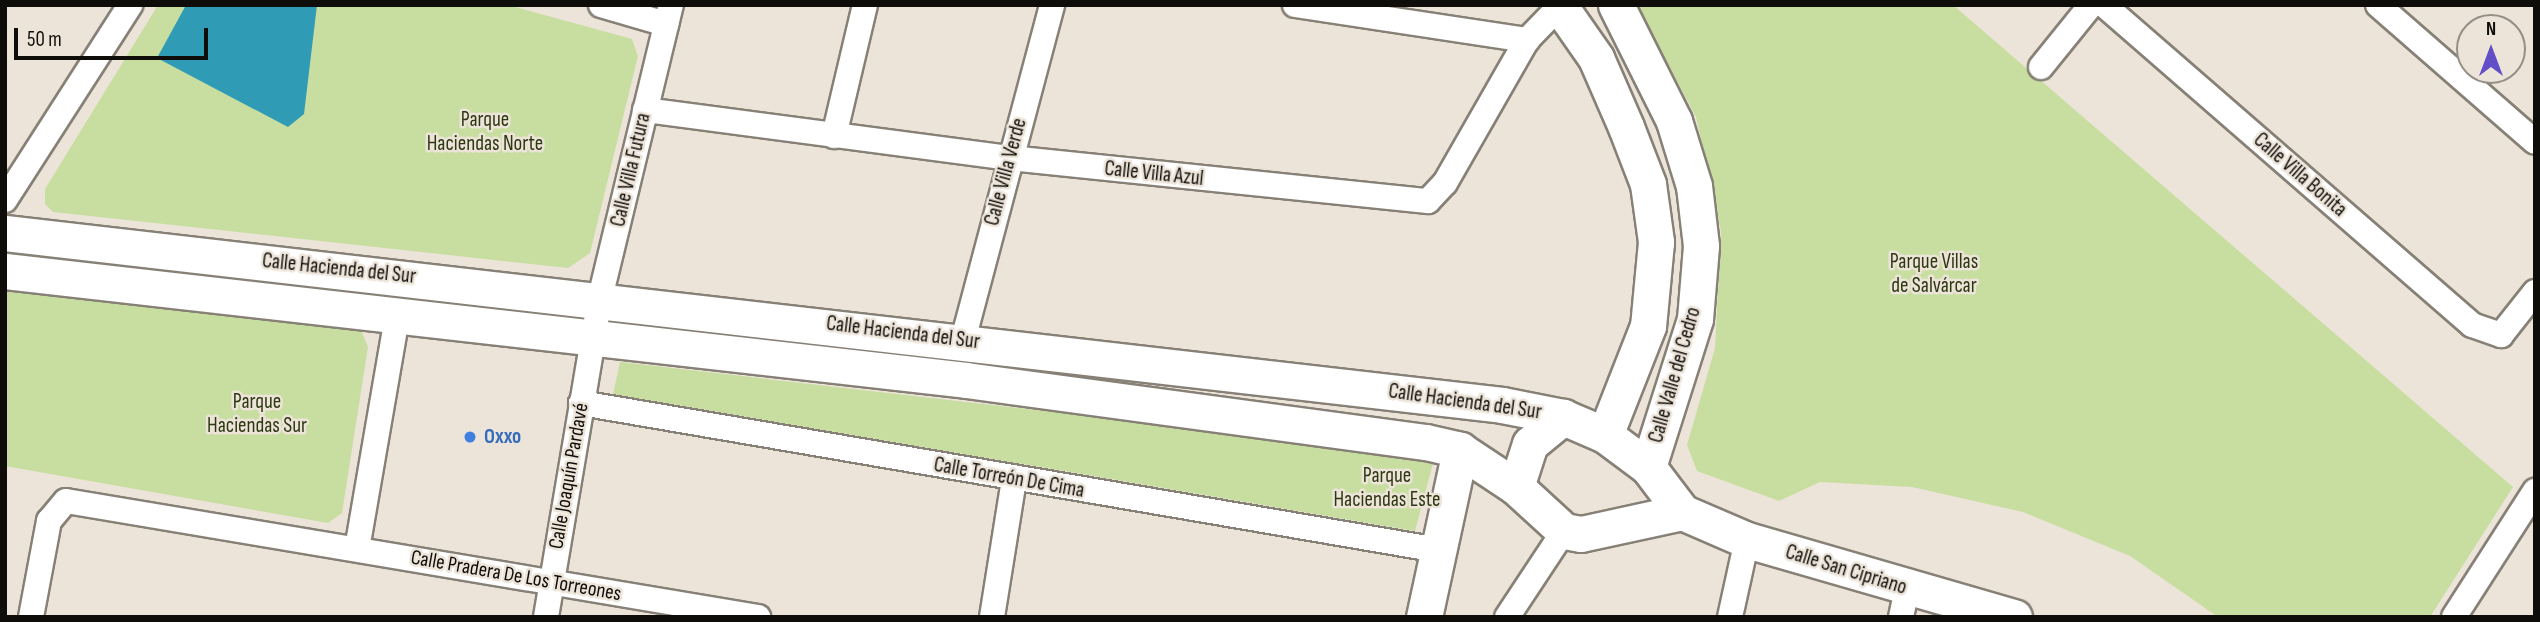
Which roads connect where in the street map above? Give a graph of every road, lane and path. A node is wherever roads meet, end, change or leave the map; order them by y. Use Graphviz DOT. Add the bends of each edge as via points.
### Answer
graph roads {
  1 [pos="130,5"];
  2 [pos="601,5"];
  3 [pos="864,5"];
  4 [pos="1052,5"];
  5 [pos="1295,5"];
  6 [pos="1616,5"];
  7 [pos="2091,5"];
  8 [pos="2104,5"];
  9 [pos="2378,5"];
  10 [pos="1559,6"];
  11 [pos="668,15"];
  12 [pos="1527,40"];
  13 [pos="2041,67"];
  14 [pos="645,110"];
  15 [pos="834,136"];
  16 [pos="2535,142"];
  17 [pos="1010,158"];
  18 [pos="5,200"];
  19 [pos="5,233"];
  20 [pos="5,271"];
  21 [pos="2535,292"];
  22 [pos="600,298"];
  23 [pos="398,312"];
  24 [pos="594,336"];
  25 [pos="963,340"];
  26 [pos="581,403"];
  27 [pos="1563,417"];
  28 [pos="1605,435"];
  29 [pos="1461,450"];
  30 [pos="1648,467"];
  31 [pos="1014,479"];
  32 [pos="1516,486"];
  33 [pos="2535,491"];
  34 [pos="1682,512"];
  35 [pos="1564,531"];
  36 [pos="1747,540"];
  37 [pos="357,549"];
  38 [pos="1438,550"];
  39 [pos="551,581"];
  40 [pos="1904,602"];
  41 [pos="32,617"];
  42 [pos="546,617"];
  43 [pos="758,617"];
  44 [pos="992,617"];
  45 [pos="1424,617"];
  46 [pos="1507,617"];
  47 [pos="1731,617"];
  48 [pos="2014,617"];
  49 [pos="2454,617"];
  1 -- 18 [label="street"];
  2 -- 11 [label="street"];
  3 -- 15 [label="street"];
  4 -- 17 [label="street, Calle Villa Verde"];
  5 -- 12 [label="street"];
  6 -- 30 [label="street, Calle Valle del Cedro" via="1674,121 1694,186 1701,246 1695,319"];
  7 -- 13 [label="street"];
  8 -- 21 [label="street, Calle Villa Bonita" via="2472,325 2501,335 2520,320"];
  9 -- 16 [label="street"];
  10 -- 12 [label="street, Calle Villa Azul"];
  10 -- 28 [label="street, Calle Valle del Cedro" via="1596,58 1626,127 1648,184 1656,242 1648,326"];
  11 -- 14 [label="street, Calle Villa Futura"];
  12 -- 17 [label="street, Calle Villa Azul" via="1445,183 1428,201"];
  14 -- 15 [label="street, Calle Villa Azul"];
  14 -- 22 [label="street, Calle Villa Futura"];
  15 -- 17 [label="street, Calle Villa Azul"];
  17 -- 25 [label="street, Calle Villa Verde"];
  19 -- 22 [label="street, Calle Hacienda del Sur"];
  20 -- 23 [label="street, Calle Hacienda del Sur"];
  22 -- 24 [label="street, Calle Villa Futura"];
  22 -- 25 [label="street, Calle Hacienda del Sur"];
  23 -- 24 [label="street, Calle Hacienda del Sur"];
  23 -- 37 [label="street"];
  24 -- 26 [label="street, Calle Joaquín Pardavé"];
  24 -- 29 [label="street, Calle Hacienda del Sur" via="1236,413"];
  25 -- 27 [label="street, Calle Hacienda del Sur"];
  26 -- 31 [label="street, Calle Torreón De Cima"];
  26 -- 39 [label="street, Calle Joaquín Pardavé"];
  27 -- 28 [label="street, Calle Hacienda del Sur"];
  27 -- 32 [label="street" via="1530,444"];
  28 -- 30 [label="street, Calle Hacienda del Sur"];
  29 -- 32 [label="street, Calle Hacienda del Sur"];
  29 -- 38 [label="street"];
  30 -- 34 [label="street, Calle Hacienda del Sur"];
  31 -- 38 [label="street, Calle Torreón De Cima"];
  31 -- 44 [label="street"];
  32 -- 35 [label="street, Calle Hacienda del Sur"];
  33 -- 49 [label="street"];
  34 -- 35 [label="street" via="1589,533"];
  34 -- 36 [label="street, Calle San Cipriano"];
  35 -- 46 [label="street"];
  36 -- 40 [label="street, Calle San Cipriano"];
  36 -- 47 [label="street"];
  37 -- 39 [label="street, Calle Pradera De Los Torreones"];
  37 -- 41 [label="street, Calle Pradera De Los Torreones" via="58,503"];
  38 -- 45 [label="street"];
  39 -- 42 [label="street, Calle Joaquín Pardavé"];
  39 -- 43 [label="street, Calle Pradera De Los Torreones"];
  40 -- 48 [label="street, Calle San Cipriano"];
}
